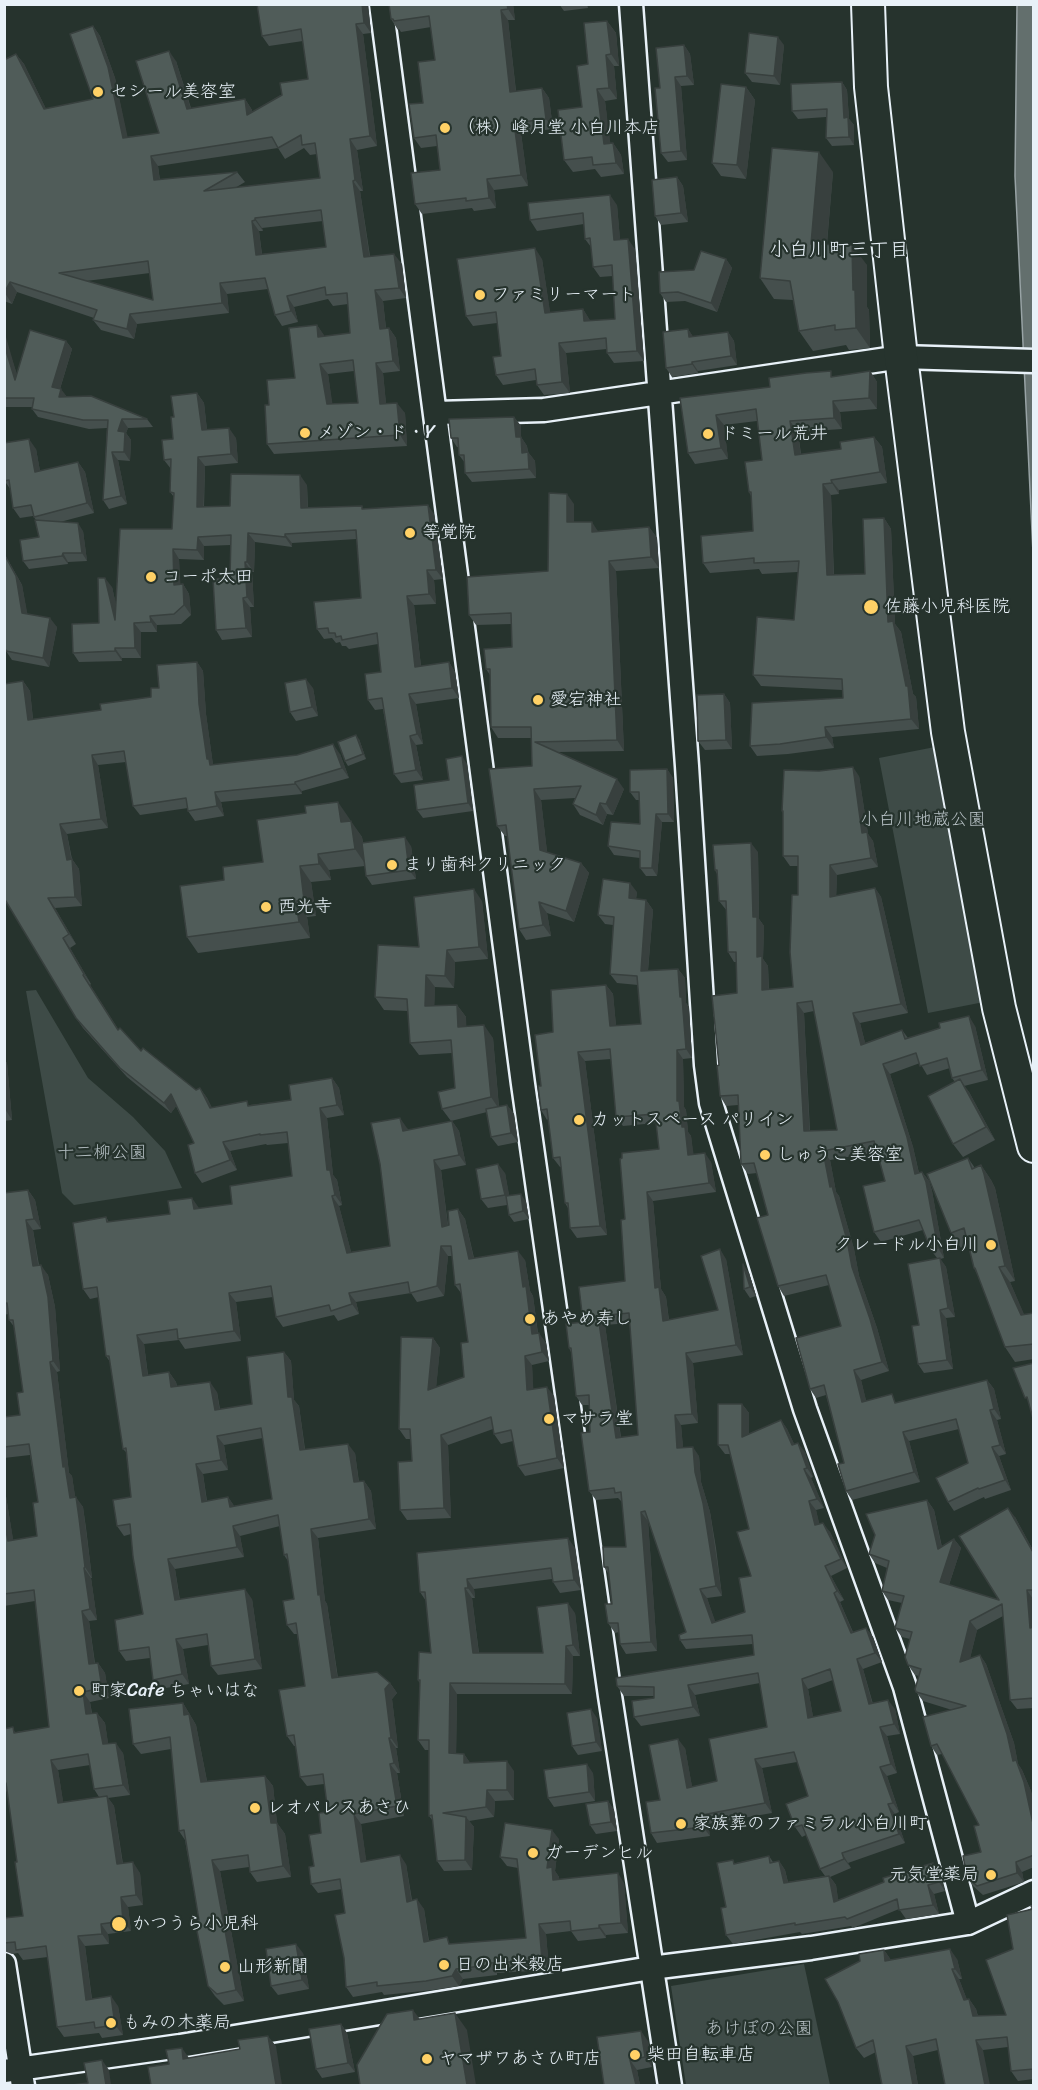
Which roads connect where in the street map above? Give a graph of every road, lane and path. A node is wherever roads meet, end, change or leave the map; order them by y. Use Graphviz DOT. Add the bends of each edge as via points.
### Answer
graph roads {
  1 [pos="381,4"];
  2 [pos="631,4"];
  3 [pos="868,4"];
  4 [pos="902,357"];
  5 [pos="1034,361"];
  6 [pos="658,393"];
  7 [pos="436,413"];
  8 [pos="1034,1146"];
  9 [pos="1034,1892"];
  10 [pos="968,1923"];
  11 [pos="4,1964"];
  12 [pos="651,1968"];
  13 [pos="16,2075"];
  14 [pos="670,2085"];
  1 -- 7 [label="street"];
  2 -- 6 [label="street"];
  3 -- 4 [label="street" via="871,87"];
  4 -- 5 [label="street"];
  4 -- 6 [label="street"];
  4 -- 8 [label="street" via="948,732 999,1008"];
  6 -- 7 [label="street" via="544,410"];
  6 -- 10 [label="street" via="711,1103 805,1409 905,1687"];
  7 -- 12 [label="street" via="523,1084"];
  9 -- 10 [label="street"];
  10 -- 12 [label="street"];
  11 -- 13 [label="street"];
  12 -- 13 [label="street"];
  12 -- 14 [label="street"];
}
